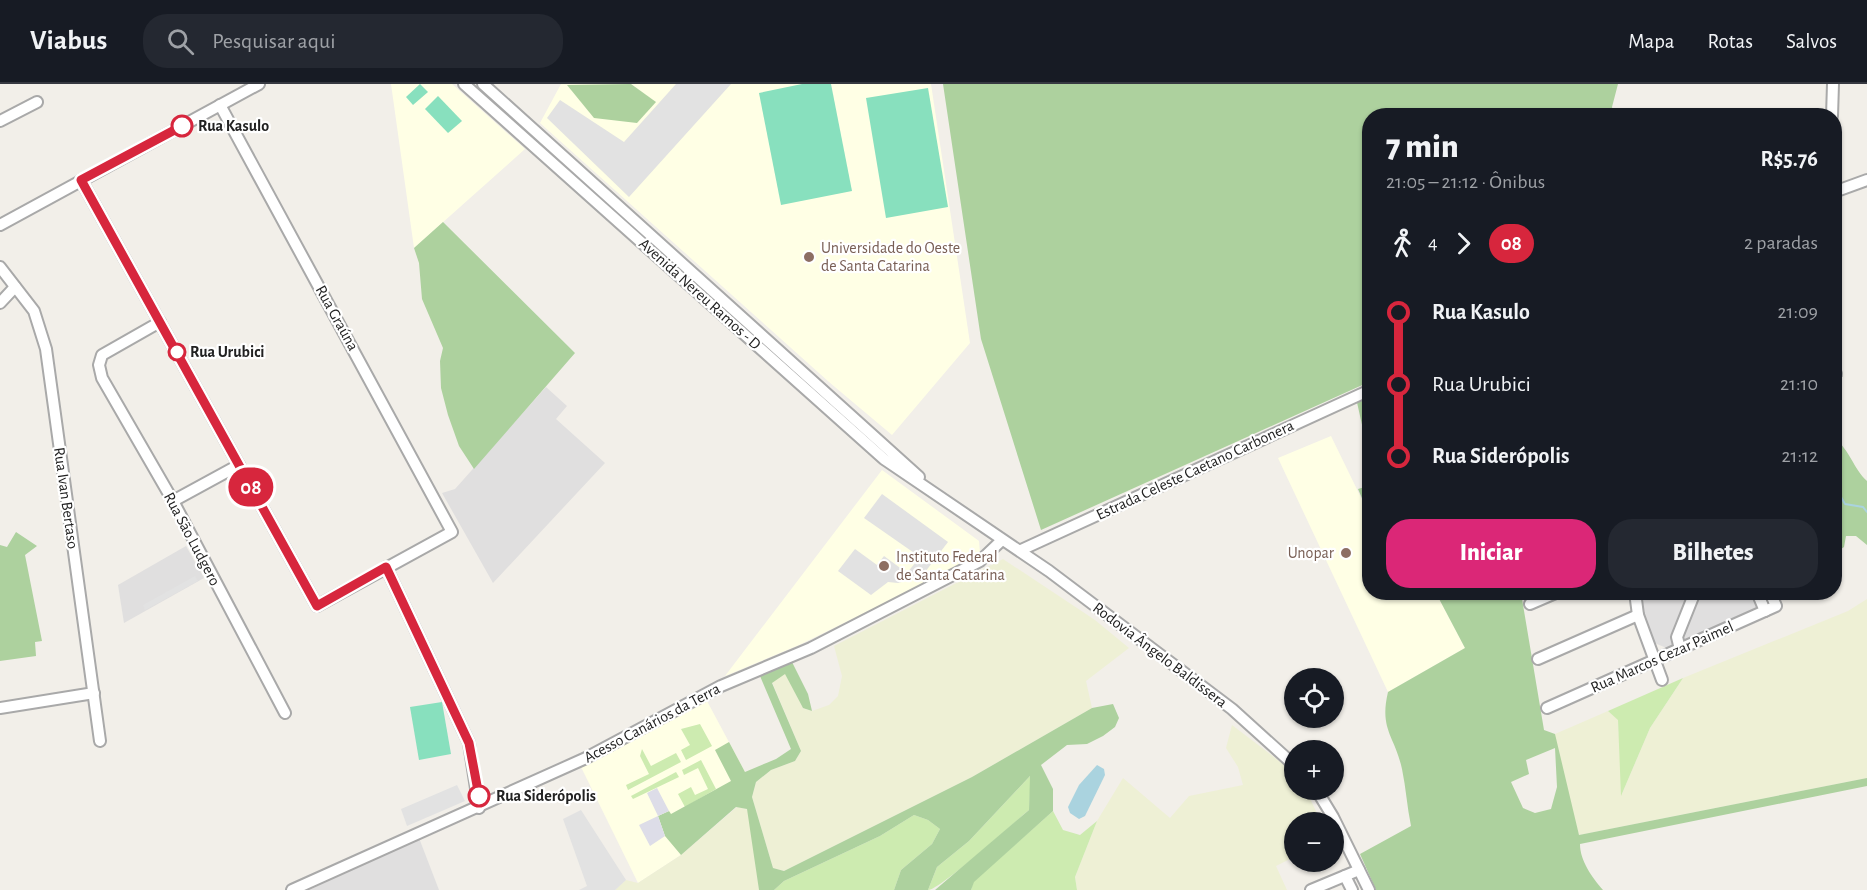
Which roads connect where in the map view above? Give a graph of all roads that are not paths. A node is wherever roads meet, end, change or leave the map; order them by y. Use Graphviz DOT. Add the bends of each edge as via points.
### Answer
graph roads {
  1 [pos="259,84"];
  2 [pos="464,84"];
  3 [pos="483,84"];
  4 [pos="1833,84"];
  5 [pos="37,102"];
  6 [pos="220,105"];
  7 [pos="1832,108"];
  8 [pos="0,121"];
  9 [pos="81,180"];
  10 [pos="1867,180"];
  11 [pos="1842,189"];
  12 [pos="0,225"];
  13 [pos="650,233"];
  14 [pos="642,243"];
  15 [pos="0,267"];
  16 [pos="15,287"];
  17 [pos="0,303"];
  18 [pos="160,322"];
  19 [pos="1362,394"];
  20 [pos="239,465"];
  21 [pos="941,498"];
  22 [pos="173,501"];
  23 [pos="1002,540"];
  24 [pos="1021,550"];
  25 [pos="386,567"];
  26 [pos="1539,600"];
  27 [pos="1636,600"];
  28 [pos="1692,600"];
  29 [pos="1760,600"];
  30 [pos="1773,600"];
  31 [pos="1530,604"];
  32 [pos="1765,611"];
  33 [pos="1638,615"];
  34 [pos="1680,649"];
  35 [pos="1538,659"];
  36 [pos="1654,660"];
  37 [pos="1662,680"];
  38 [pos="94,693"];
  39 [pos="0,708"];
  40 [pos="1548,708"];
  41 [pos="285,713"];
  42 [pos="100,741"];
  43 [pos="1284,756"];
  44 [pos="1323,800"];
  45 [pos="479,808"];
  46 [pos="1359,870"];
  47 [pos="1345,876"];
  48 [pos="292,890"];
  49 [pos="1311,890"];
  50 [pos="1352,890"];
  51 [pos="1370,890"];
  1 -- 6 [label="street"];
  2 -- 14 [label="street, Avenida Nereu Ramos - D"];
  3 -- 13 [label="street, Avenida Nereu Ramos - D"];
  4 -- 7 [label="street"];
  5 -- 8 [label="street"];
  6 -- 9 [label="street"];
  6 -- 25 [label="street, Rua Graúna" via="452,532"];
  9 -- 12 [label="street"];
  9 -- 18 [label="street"];
  10 -- 11 [label="street"];
  13 -- 14 [label="street"];
  13 -- 21 [label="street, Avenida Nereu Ramos - D"];
  14 -- 21 [label="street, Avenida Nereu Ramos - D" via="884,459"];
  15 -- 16 [label="street, Rua Ivan Bertaso"];
  16 -- 17 [label="street"];
  16 -- 38 [label="street, Rua Ivan Bertaso" via="34,311 46,349"];
  18 -- 20 [label="street"];
  18 -- 22 [label="street, Rua São Ludgero" via="102,355 99,365 102,378"];
  19 -- 24 [label="street, Estrada Celeste Caetano Carbonera"];
  20 -- 22 [label="street"];
  20 -- 25 [label="street" via="317,606"];
  21 -- 23 [label="street, Avenida Nereu Ramos - D"];
  22 -- 41 [label="street, Rua São Ludgero"];
  23 -- 24 [label="street, Avenida Nereu Ramos - D"];
  23 -- 45 [label="street, Acesso Canários da Terra" via="980,561 926,590 811,648 721,686 586,758"];
  24 -- 43 [label="street, Rodovia Ângelo Baldissera" via="1232,709"];
  25 -- 45 [label="street" via="469,743"];
  26 -- 31 [label="street"];
  27 -- 33 [label="street"];
  28 -- 34 [label="street" via="1677,637"];
  29 -- 32 [label="street"];
  30 -- 32 [label="street, Rua Marcos Cezar Paimel" via="1776,606"];
  32 -- 34 [label="street, Rua Marcos Cezar Paimel"];
  33 -- 35 [label="street"];
  33 -- 36 [label="street"];
  34 -- 36 [label="street, Rua Marcos Cezar Paimel"];
  36 -- 37 [label="street"];
  36 -- 40 [label="street, Rua Marcos Cezar Paimel"];
  38 -- 39 [label="street"];
  38 -- 42 [label="street, Rua Ivan Bertaso"];
  44 -- 46 [label="street"];
  45 -- 48 [label="street, Acesso Canários da Terra"];
  46 -- 47 [label="street"];
  46 -- 51 [label="street"];
  47 -- 49 [label="street"];
  47 -- 50 [label="street"];
}
